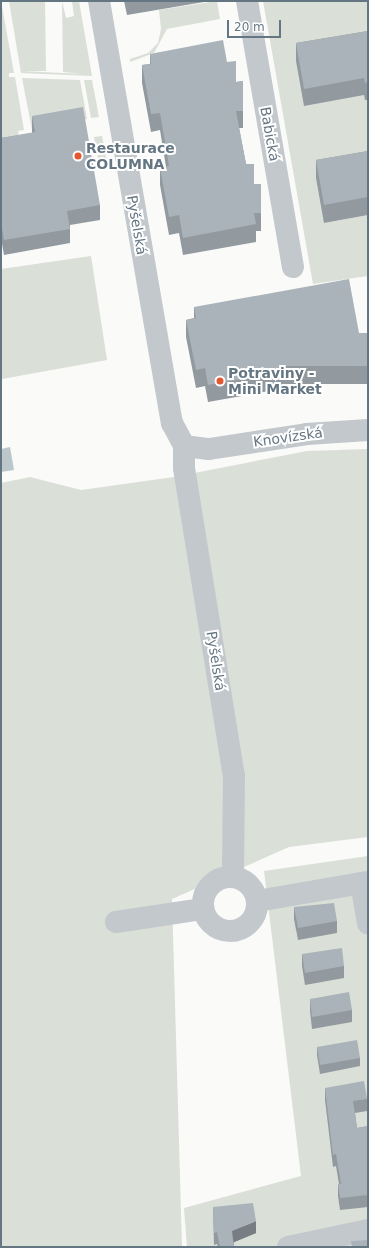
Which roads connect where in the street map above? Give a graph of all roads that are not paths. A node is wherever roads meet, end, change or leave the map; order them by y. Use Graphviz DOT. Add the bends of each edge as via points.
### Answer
graph roads {
  1 [pos="98,1"];
  2 [pos="247,1"];
  3 [pos="293,267"];
  4 [pos="368,430"];
  5 [pos="184,446"];
  6 [pos="233,877"];
  7 [pos="365,883"];
  8 [pos="257,901"];
  9 [pos="204,909"];
  10 [pos="116,922"];
  11 [pos="368,923"];
  12 [pos="368,1230"];
  13 [pos="288,1247"];
  1 -- 5 [label="street, Pyšelská" via="172,423"];
  2 -- 3 [label="street, Babická"];
  4 -- 5 [label="street, Knovízská" via="307,434 209,449"];
  5 -- 6 [label="street, Pyšelská" via="184,468 234,776"];
  6 -- 8 [label="street" via="252,887"];
  6 -- 9 [label="street" via="219,879 208,888"];
  7 -- 8 [label="street"];
  7 -- 11 [label="street"];
  8 -- 9 [label="street" via="254,916 237,930 216,927"];
  9 -- 10 [label="street"];
  12 -- 13 [label="street"];
}
